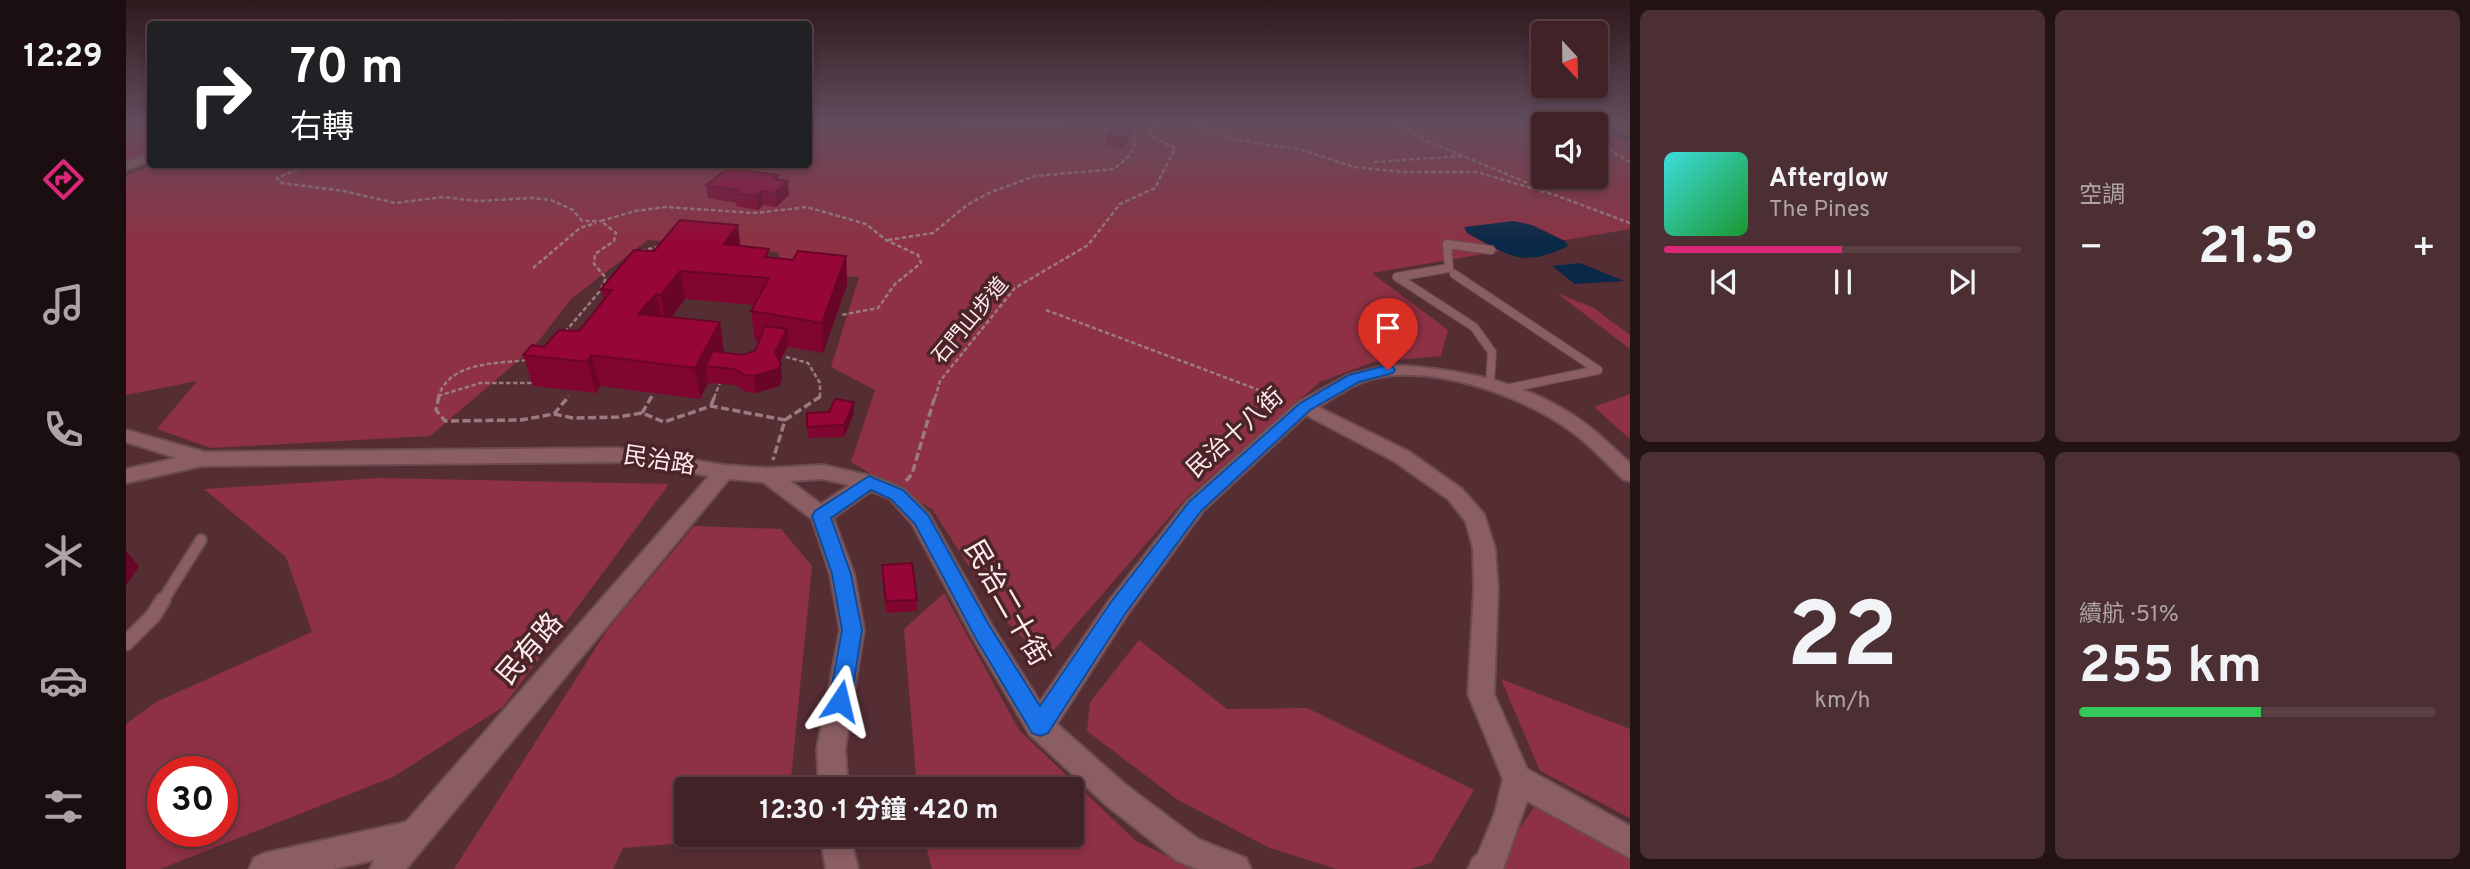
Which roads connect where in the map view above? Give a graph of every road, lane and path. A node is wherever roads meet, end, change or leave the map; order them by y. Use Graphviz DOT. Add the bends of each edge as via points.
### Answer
graph roads {
  1 [pos="1120,164"];
  2 [pos="1167,164"];
  3 [pos="1343,164"];
  4 [pos="1481,164"];
  5 [pos="301,168"];
  6 [pos="1555,195"];
  7 [pos="601,221"];
  8 [pos="1630,223"];
  9 [pos="886,240"];
  10 [pos="665,245"];
  11 [pos="1491,250"];
  12 [pos="632,256"];
  13 [pos="533,268"];
  14 [pos="617,274"];
  15 [pos="1454,274"];
  16 [pos="606,278"];
  17 [pos="1046,310"];
  18 [pos="580,315"];
  19 [pos="841,315"];
  20 [pos="586,320"];
  21 [pos="561,337"];
  22 [pos="773,355"];
  23 [pos="534,357"];
  24 [pos="723,377"];
  25 [pos="532,383"];
  26 [pos="1497,386"];
  27 [pos="436,396"];
  28 [pos="569,396"];
  29 [pos="652,396"];
  30 [pos="711,406"];
  31 [pos="1304,407"];
  32 [pos="642,413"];
  33 [pos="554,414"];
  34 [pos="785,420"];
  35 [pos="126,436"];
  36 [pos="126,442"];
  37 [pos="158,445"];
  38 [pos="202,459"];
  39 [pos="724,472"];
  40 [pos="1630,474"];
  41 [pos="768,475"];
  42 [pos="126,476"];
  43 [pos="869,482"];
  44 [pos="897,494"];
  45 [pos="821,516"];
  46 [pos="201,540"];
  47 [pos="126,643"];
  48 [pos="1040,726"];
  49 [pos="832,777"];
  50 [pos="1517,779"];
  51 [pos="412,836"];
  52 [pos="1630,843"];
  53 [pos="837,847"];
  54 [pos="265,869"];
  55 [pos="386,869"];
  56 [pos="842,869"];
  57 [pos="1235,869"];
  58 [pos="1484,869"];
  1 -- 9 [label="path" via="1114,169 1035,176 967,205 933,233"];
  2 -- 44 [label="path, 石門山步道" via="1155,188 1120,204 1088,245 1015,288 996,310 940,381 912,474"];
  3 -- 6 [label="path" via="1404,172 1477,172"];
  4 -- 6 [label="path"];
  5 -- 7 [label="path" via="276,178 282,183 385,202 443,197 551,200 573,210 582,221"];
  6 -- 8 [label="path"];
  7 -- 9 [label="path" via="665,207 755,213 807,207 866,224"];
  7 -- 13 [label="path" via="580,228"];
  7 -- 16 [label="path" via="616,233 614,241 595,254 594,264"];
  9 -- 19 [label="path" via="918,255 921,262 895,284 878,308"];
  10 -- 12 [label="path"];
  11 -- 26 [label="lane" via="1447,244 1449,268 1397,277 1474,327 1492,352"];
  14 -- 16 [label="path"];
  15 -- 26 [label="lane" via="1598,370"];
  16 -- 18 [label="path"];
  17 -- 31 [label="path"];
  18 -- 20 [label="path"];
  18 -- 21 [label="path"];
  22 -- 34 [label="path" via="808,363 820,383 821,397"];
  23 -- 27 [label="path" via="469,367 453,374"];
  24 -- 30 [label="path"];
  25 -- 27 [label="path" via="480,383"];
  26 -- 31 [label="street, 民治十八街" via="1438,372 1388,370 1354,379"];
  26 -- 40 [label="street, 民治十八街" via="1578,428"];
  27 -- 33 [label="path" via="436,410 445,421 521,420"];
  28 -- 33 [label="path"];
  29 -- 32 [label="path"];
  30 -- 32 [label="path" via="664,422"];
  30 -- 34 [label="path"];
  31 -- 48 [label="street, 民治十八街" via="1195,506 1118,608"];
  31 -- 50 [label="street" via="1401,456 1455,494 1476,520 1484,548 1486,589 1481,694"];
  32 -- 33 [label="path" via="573,418"];
  34 -- 41 [label="path"];
  35 -- 37 [label="street"];
  36 -- 37 [label="street"];
  37 -- 38 [label="street"];
  38 -- 39 [label="street, 民治路" via="618,455"];
  38 -- 42 [label="street"];
  39 -- 41 [label="street, 民治路"];
  39 -- 51 [label="street, 民有路"];
  41 -- 43 [label="street, 民治二十街" via="823,472"];
  41 -- 45 [label="street"];
  43 -- 44 [label="street, 民治二十街"];
  43 -- 45 [label="street"];
  44 -- 48 [label="street, 民治二十街" via="921,520"];
  45 -- 49 [label="street" via="842,574 852,630 831,749"];
  46 -- 47 [label="lane" via="153,616"];
  48 -- 57 [label="street, 民治二十街" via="1116,796 1188,850"];
  50 -- 52 [label="street"];
  50 -- 58 [label="street" via="1510,813"];
  51 -- 54 [label="street"];
  51 -- 55 [label="street, 民有路"];
  53 -- 56 [label="street"];
}
